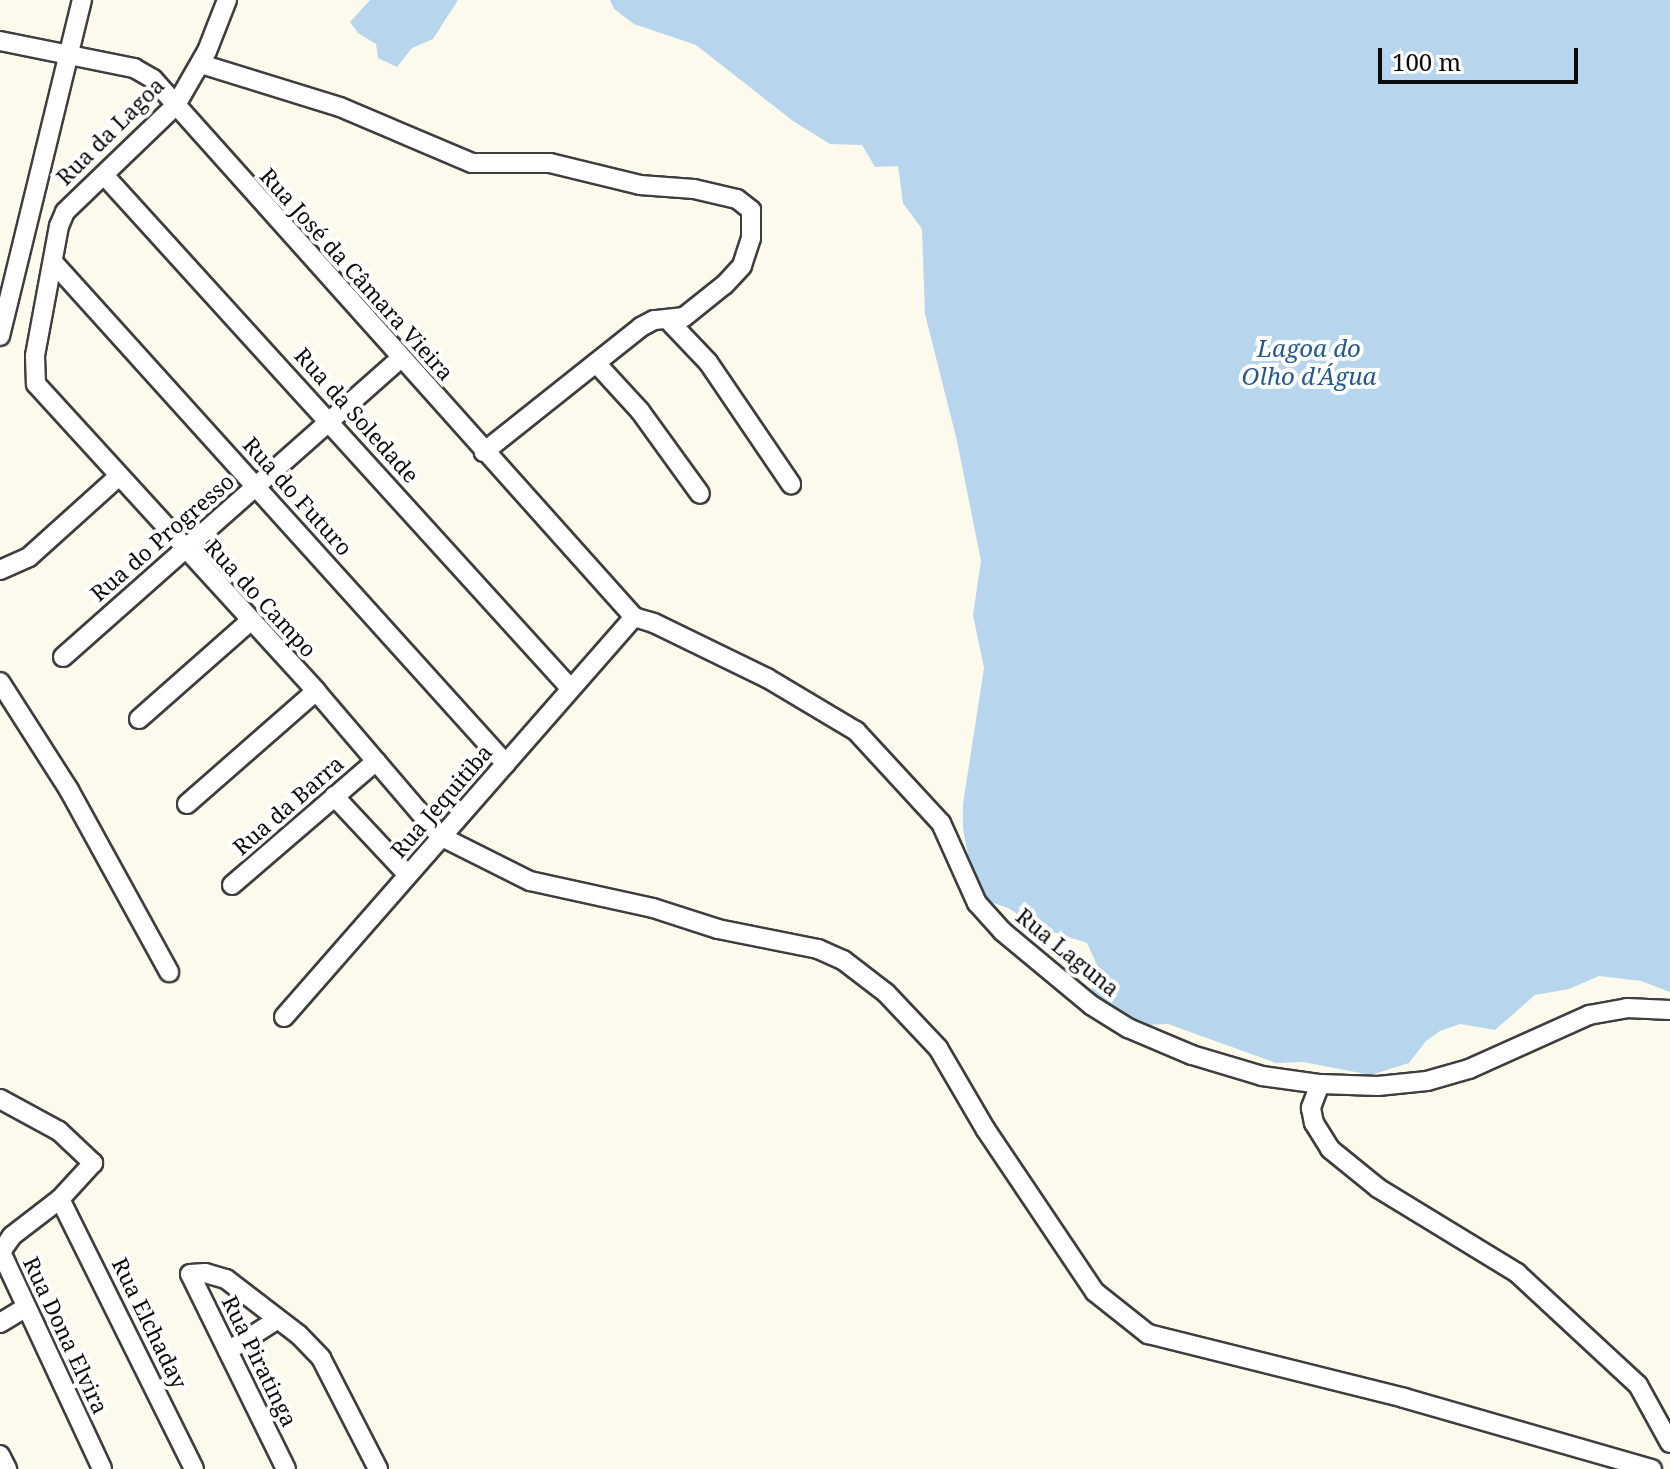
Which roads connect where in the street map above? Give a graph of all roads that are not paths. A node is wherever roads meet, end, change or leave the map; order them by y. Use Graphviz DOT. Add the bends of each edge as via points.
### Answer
graph roads {
  1 [pos="82,0"];
  2 [pos="227,0"];
  3 [pos="0,41"];
  4 [pos="68,52"];
  5 [pos="201,64"];
  6 [pos="176,105"];
  7 [pos="104,175"];
  8 [pos="53,262"];
  9 [pos="2,307"];
  10 [pos="667,319"];
  11 [pos="0,336"];
  12 [pos="400,359"];
  13 [pos="596,363"];
  14 [pos="44,394"];
  15 [pos="329,419"];
  16 [pos="484,452"];
  17 [pos="118,477"];
  18 [pos="791,484"];
  19 [pos="257,485"];
  20 [pos="700,494"];
  21 [pos="183,549"];
  22 [pos="0,570"];
  23 [pos="634,617"];
  24 [pos="250,621"];
  25 [pos="63,657"];
  26 [pos="0,682"];
  27 [pos="571,689"];
  28 [pos="316,691"];
  29 [pos="139,719"];
  30 [pos="376,761"];
  31 [pos="506,764"];
  32 [pos="334,796"];
  33 [pos="187,804"];
  34 [pos="440,836"];
  35 [pos="408,875"];
  36 [pos="232,885"];
  37 [pos="169,972"];
  38 [pos="1670,1010"];
  39 [pos="284,1017"];
  40 [pos="1320,1084"];
  41 [pos="0,1099"];
  42 [pos="60,1199"];
  43 [pos="25,1308"];
  44 [pos="278,1319"];
  45 [pos="0,1323"];
  46 [pos="228,1351"];
  47 [pos="1670,1443"];
  48 [pos="0,1456"];
  49 [pos="7,1469"];
  50 [pos="102,1469"];
  51 [pos="194,1469"];
  52 [pos="286,1469"];
  53 [pos="378,1469"];
  54 [pos="1652,1469"];
  1 -- 4 [label="street"];
  2 -- 5 [label="street, Rua da Lagoa"];
  3 -- 4 [label="street, Rua José da Câmara Vieira"];
  4 -- 6 [label="street, Rua José da Câmara Vieira" via="134,68 153,79"];
  4 -- 9 [label="street"];
  5 -- 6 [label="street, Rua da Lagoa"];
  5 -- 10 [label="street" via="340,107 472,163 550,163 640,185 737,199 751,210 751,238 742,266 684,317"];
  6 -- 7 [label="street, Rua da Lagoa"];
  6 -- 12 [label="street, Rua José da Câmara Vieira"];
  7 -- 8 [label="street, Rua da Lagoa" via="65,212"];
  7 -- 15 [label="street, Rua da Soledade"];
  8 -- 14 [label="street, Rua da Lagoa" via="34,364 36,384"];
  8 -- 19 [label="street, Rua do Futuro"];
  9 -- 11 [label="street"];
  10 -- 13 [label="street" via="641,327"];
  10 -- 18 [label="street" via="708,362"];
  12 -- 15 [label="street, Rua do Progresso"];
  12 -- 16 [label="street, Rua José da Câmara Vieira"];
  13 -- 16 [label="street"];
  13 -- 20 [label="street" via="640,411"];
  14 -- 17 [label="street, Rua do Campo"];
  15 -- 19 [label="street, Rua do Progresso"];
  15 -- 27 [label="street, Rua da Soledade"];
  16 -- 23 [label="street, Rua José da Câmara Vieira"];
  17 -- 21 [label="street, Rua do Campo"];
  17 -- 22 [label="street" via="29,557"];
  19 -- 21 [label="street, Rua do Progresso"];
  19 -- 31 [label="street, Rua do Futuro"];
  21 -- 24 [label="street, Rua do Campo"];
  21 -- 25 [label="street, Rua do Progresso"];
  23 -- 27 [label="street, Rua Jequitiba"];
  23 -- 40 [label="street, Rua Laguna" via="767,678 856,731 941,823 977,903 1002,931 1091,1005 1128,1028 1192,1055 1262,1076"];
  24 -- 28 [label="street, Rua do Campo"];
  24 -- 29 [label="street"];
  26 -- 37 [label="street" via="69,790"];
  27 -- 31 [label="street, Rua Jequitiba"];
  28 -- 30 [label="street, Rua do Campo"];
  28 -- 33 [label="street"];
  30 -- 32 [label="street, Rua da Barra"];
  30 -- 34 [label="street, Rua do Campo"];
  31 -- 34 [label="street, Rua Jequitiba"];
  32 -- 35 [label="street"];
  32 -- 36 [label="street, Rua da Barra"];
  34 -- 35 [label="street, Rua Jequitiba"];
  34 -- 54 [label="street" via="530,881 653,908 732,933 818,949 843,960 886,993 938,1048 986,1130 1095,1292 1148,1334 1404,1398"];
  35 -- 39 [label="street, Rua Jequitiba"];
  38 -- 40 [label="street, Rua Laguna" via="1627,1008 1589,1015 1504,1055 1427,1081"];
  40 -- 47 [label="street" via="1311,1108 1330,1149 1378,1188 1517,1273 1638,1385"];
  41 -- 42 [label="street, Rua Dona Elvira" via="59,1131 93,1163"];
  42 -- 43 [label="street, Rua Dona Elvira" via="1,1252"];
  42 -- 51 [label="street, Rua Elchaday"];
  43 -- 45 [label="street"];
  43 -- 50 [label="street, Rua Dona Elvira"];
  44 -- 46 [label="street"];
  44 -- 46 [label="street, Rua Piratinga" via="226,1279 190,1274"];
  44 -- 53 [label="street" via="321,1358"];
  46 -- 52 [label="street, Rua Piratinga"];
  48 -- 49 [label="street"];
}
